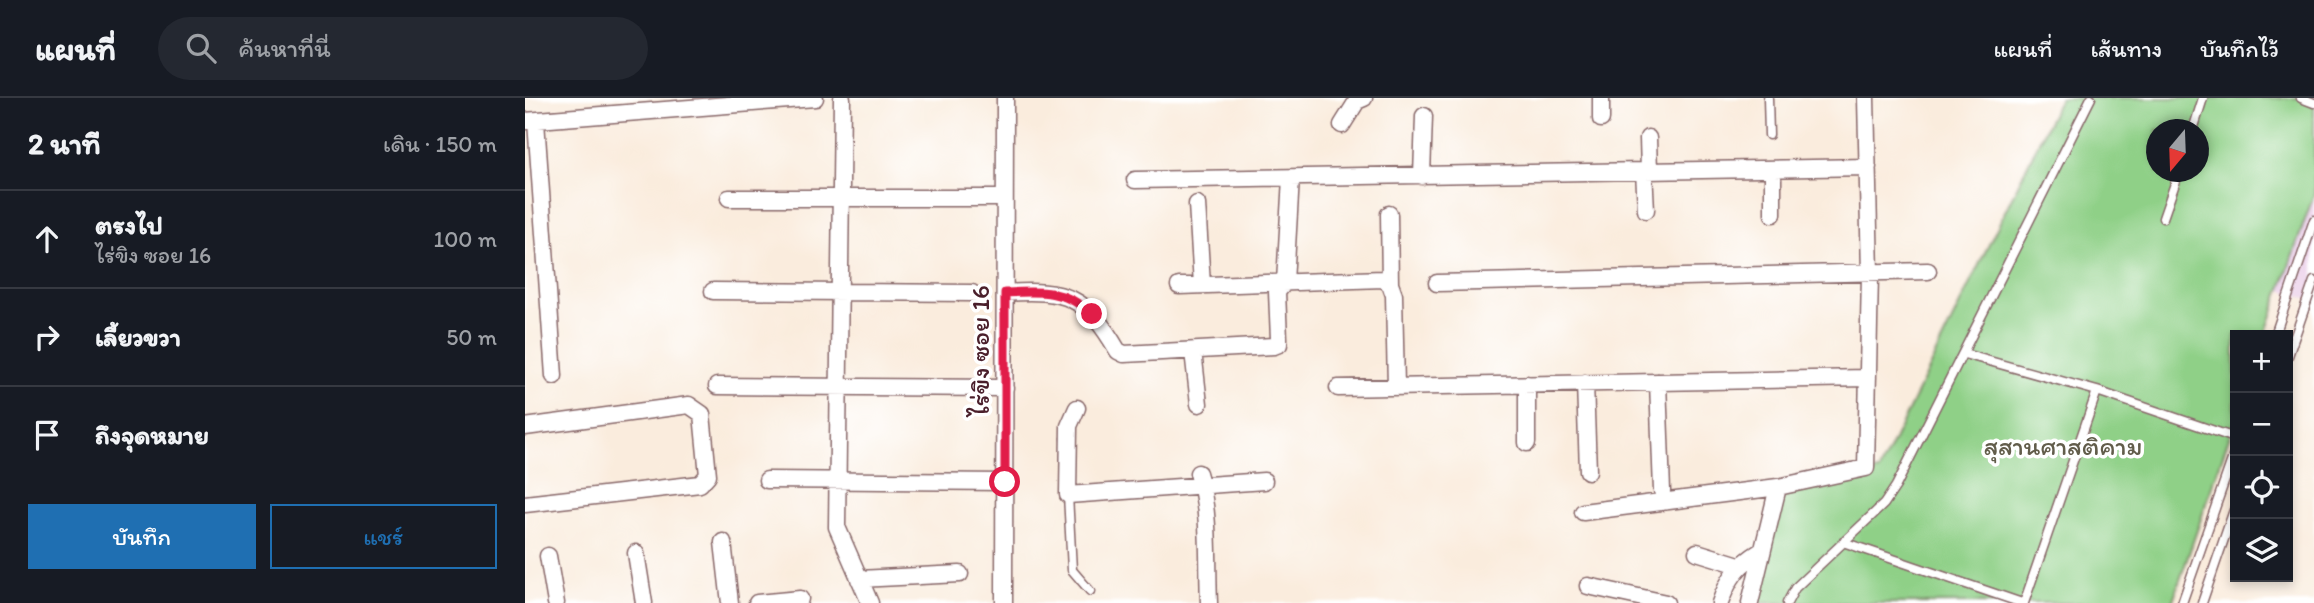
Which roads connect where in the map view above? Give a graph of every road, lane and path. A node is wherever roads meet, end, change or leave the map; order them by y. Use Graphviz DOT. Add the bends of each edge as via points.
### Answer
graph roads {
  1 [pos="815,98"];
  2 [pos="842,98"];
  3 [pos="1005,98"];
  4 [pos="1364,98"];
  5 [pos="1601,98"];
  6 [pos="1768,98"];
  7 [pos="1866,98"];
  8 [pos="2091,98"];
  9 [pos="2203,98"];
  10 [pos="2301,98"];
  11 [pos="764,101"];
  12 [pos="707,102"];
  13 [pos="2314,103"];
  14 [pos="1424,116"];
  15 [pos="1601,119"];
  16 [pos="2196,119"];
  17 [pos="531,121"];
  18 [pos="1342,125"];
  19 [pos="1769,135"];
  20 [pos="1648,138"];
  21 [pos="1868,167"];
  22 [pos="1773,169"];
  23 [pos="1646,172"];
  24 [pos="1422,176"];
  25 [pos="1291,178"];
  26 [pos="1135,180"];
  27 [pos="2176,182"];
  28 [pos="839,197"];
  29 [pos="729,198"];
  30 [pos="1004,198"];
  31 [pos="1197,204"];
  32 [pos="1646,210"];
  33 [pos="1389,214"];
  34 [pos="1773,214"];
  35 [pos="2163,218"];
  36 [pos="2314,220"];
  37 [pos="1928,271"];
  38 [pos="1870,274"];
  39 [pos="2314,281"];
  40 [pos="1285,282"];
  41 [pos="1437,283"];
  42 [pos="1391,284"];
  43 [pos="1202,285"];
  44 [pos="1179,286"];
  45 [pos="713,290"];
  46 [pos="839,292"];
  47 [pos="972,293"];
  48 [pos="1005,293"];
  49 [pos="2277,330"];
  50 [pos="2293,342"];
  51 [pos="1193,351"];
  52 [pos="1964,354"];
  53 [pos="554,376"];
  54 [pos="1868,378"];
  55 [pos="1658,382"];
  56 [pos="1585,383"];
  57 [pos="1527,384"];
  58 [pos="717,386"];
  59 [pos="839,387"];
  60 [pos="1397,387"];
  61 [pos="1005,388"];
  62 [pos="1338,388"];
  63 [pos="2097,391"];
  64 [pos="1199,404"];
  65 [pos="1077,408"];
  66 [pos="525,427"];
  67 [pos="2230,436"];
  68 [pos="1527,443"];
  69 [pos="2233,456"];
  70 [pos="1588,471"];
  71 [pos="838,479"];
  72 [pos="767,480"];
  73 [pos="1200,480"];
  74 [pos="1264,481"];
  75 [pos="1005,482"];
  76 [pos="1778,487"];
  77 [pos="1662,491"];
  78 [pos="1068,495"];
  79 [pos="525,504"];
  80 [pos="1583,512"];
  81 [pos="2231,519"];
  82 [pos="723,542"];
  83 [pos="1843,542"];
  84 [pos="1761,551"];
  85 [pos="1697,552"];
  86 [pos="636,553"];
  87 [pos="548,556"];
  88 [pos="1739,565"];
  89 [pos="960,574"];
  90 [pos="859,579"];
  91 [pos="1588,586"];
  92 [pos="1090,591"];
  93 [pos="800,599"];
  94 [pos="2026,602"];
  95 [pos="556,603"];
  96 [pos="644,603"];
  97 [pos="730,603"];
  98 [pos="757,603"];
  99 [pos="870,603"];
  100 [pos="1004,603"];
  101 [pos="1209,603"];
  102 [pos="1666,603"];
  103 [pos="1720,603"];
  104 [pos="1750,603"];
  105 [pos="1787,603"];
  106 [pos="2182,603"];
  107 [pos="2202,603"];
  1 -- 11 [label="street"];
  2 -- 28 [label="street"];
  3 -- 30 [label="street, ไร่ขิง ซอย 16"];
  4 -- 18 [label="street" via="1357,101"];
  5 -- 15 [label="street"];
  6 -- 19 [label="lane"];
  7 -- 21 [label="street"];
  8 -- 52 [label="lane"];
  9 -- 16 [label="lane"];
  10 -- 13 [label="lane"];
  11 -- 12 [label="street"];
  12 -- 17 [label="street"];
  14 -- 24 [label="street"];
  17 -- 53 [label="street"];
  20 -- 23 [label="street"];
  21 -- 22 [label="street"];
  21 -- 38 [label="street"];
  22 -- 23 [label="street"];
  22 -- 34 [label="street"];
  23 -- 24 [label="street"];
  23 -- 32 [label="street"];
  24 -- 25 [label="street"];
  25 -- 26 [label="street"];
  25 -- 40 [label="street"];
  27 -- 35 [label="lane"];
  28 -- 29 [label="street"];
  28 -- 30 [label="street"];
  28 -- 46 [label="street"];
  30 -- 48 [label="street, ไร่ขิง ซอย 16"];
  31 -- 43 [label="street"];
  33 -- 42 [label="street"];
  36 -- 49 [label="lane"];
  37 -- 38 [label="street"];
  38 -- 41 [label="street"];
  38 -- 54 [label="street"];
  39 -- 50 [label="lane"];
  40 -- 42 [label="street" via="1383,279"];
  40 -- 43 [label="street"];
  40 -- 51 [label="street" via="1277,292 1279,344"];
  42 -- 60 [label="street"];
  43 -- 44 [label="street"];
  45 -- 46 [label="street"];
  46 -- 47 [label="street"];
  46 -- 59 [label="street"];
  48 -- 51 [label="street" via="1036,291 1077,300 1120,353"];
  48 -- 61 [label="street, ไร่ขิง ซอย 16"];
  51 -- 64 [label="street"];
  52 -- 63 [label="lane"];
  52 -- 83 [label="lane" via="1884,504"];
  54 -- 55 [label="street"];
  54 -- 76 [label="street" via="1866,468"];
  55 -- 56 [label="street"];
  55 -- 77 [label="street"];
  56 -- 57 [label="street"];
  56 -- 70 [label="street"];
  57 -- 60 [label="street"];
  57 -- 68 [label="street"];
  58 -- 59 [label="street"];
  59 -- 61 [label="street"];
  59 -- 71 [label="street"];
  60 -- 62 [label="street"];
  61 -- 75 [label="street, ไร่ขิง ซอย 16"];
  63 -- 67 [label="lane"];
  63 -- 94 [label="lane"];
  65 -- 78 [label="street" via="1069,426"];
  66 -- 79 [label="street" via="689,405 702,414 708,475 700,484"];
  69 -- 106 [label="lane"];
  71 -- 72 [label="street"];
  71 -- 75 [label="street"];
  71 -- 90 [label="street" via="837,527"];
  73 -- 74 [label="street"];
  73 -- 78 [label="street"];
  73 -- 101 [label="street"];
  75 -- 100 [label="street, ไร่ขิง ซอย 16"];
  76 -- 80 [label="street"];
  76 -- 84 [label="street"];
  78 -- 92 [label="lane" via="1072,570"];
  81 -- 107 [label="lane"];
  82 -- 97 [label="street"];
  83 -- 94 [label="lane"];
  83 -- 105 [label="lane" via="1795,589"];
  84 -- 88 [label="street"];
  84 -- 104 [label="street"];
  85 -- 88 [label="street"];
  86 -- 96 [label="street"];
  87 -- 95 [label="street"];
  88 -- 103 [label="street"];
  89 -- 90 [label="street"];
  90 -- 99 [label="street"];
  91 -- 102 [label="street"];
  93 -- 98 [label="street"];
}
